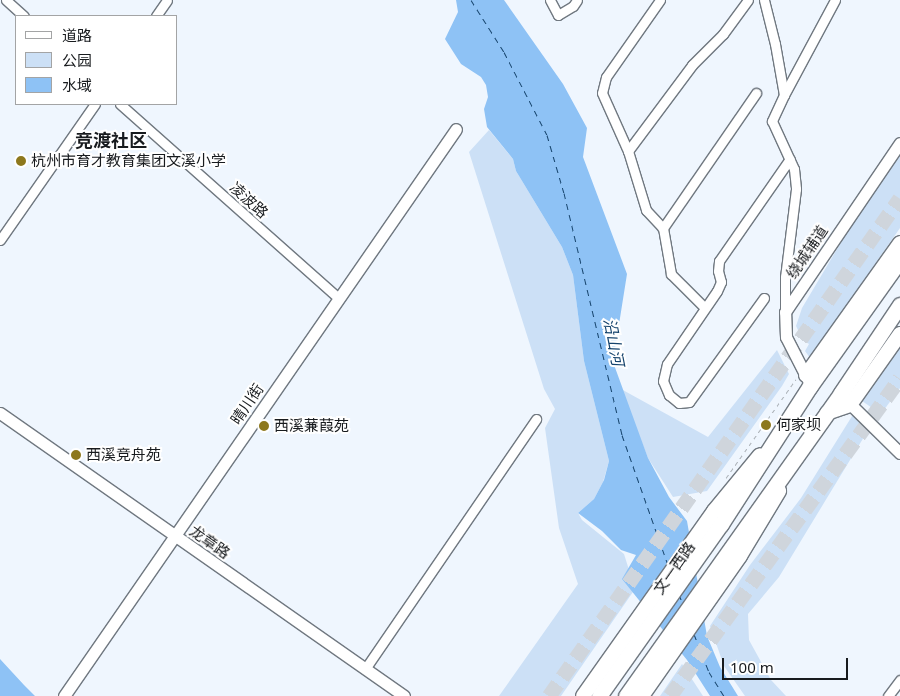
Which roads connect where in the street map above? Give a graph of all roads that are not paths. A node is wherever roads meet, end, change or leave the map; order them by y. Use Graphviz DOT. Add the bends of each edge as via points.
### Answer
graph roads {
  1 [pos="6,0"];
  2 [pos="167,0"];
  3 [pos="550,0"];
  4 [pos="577,0"];
  5 [pos="660,0"];
  6 [pos="748,0"];
  7 [pos="764,0"];
  8 [pos="835,0"];
  9 [pos="23,15"];
  10 [pos="157,15"];
  11 [pos="756,94"];
  12 [pos="784,95"];
  13 [pos="94,105"];
  14 [pos="121,105"];
  15 [pos="456,129"];
  16 [pos="900,143"];
  17 [pos="628,151"];
  18 [pos="790,159"];
  19 [pos="663,228"];
  20 [pos="0,240"];
  21 [pos="900,243"];
  22 [pos="897,255"];
  23 [pos="338,298"];
  24 [pos="764,298"];
  25 [pos="900,305"];
  26 [pos="704,307"];
  27 [pos="785,312"];
  28 [pos="900,334"];
  29 [pos="806,377"];
  30 [pos="846,399"];
  31 [pos="0,413"];
  32 [pos="536,419"];
  33 [pos="900,453"];
  34 [pos="175,536"];
  35 [pos="737,550"];
  36 [pos="365,669"];
  37 [pos="900,680"];
  38 [pos="589,695"];
  39 [pos="64,696"];
  40 [pos="404,696"];
  41 [pos="626,696"];
  42 [pos="642,696"];
  43 [pos="888,696"];
  1 -- 9 [label="street"];
  2 -- 10 [label="street"];
  3 -- 4 [label="street" via="558,15"];
  5 -- 17 [label="street" via="602,87"];
  6 -- 17 [label="street" via="723,34 692,65"];
  7 -- 12 [label="street"];
  8 -- 12 [label="street"];
  11 -- 19 [label="street"];
  12 -- 18 [label="street" via="772,121"];
  13 -- 20 [label="street"];
  14 -- 23 [label="street, 凌波路"];
  15 -- 23 [label="street, 晴川街"];
  16 -- 27 [label="street, 绕城辅道"];
  17 -- 19 [label="street" via="646,210"];
  18 -- 26 [label="street" via="719,261 721,282"];
  18 -- 27 [label="street" via="796,188 785,277"];
  19 -- 26 [label="street" via="671,274"];
  21 -- 22 [label="main road"];
  22 -- 29 [label="main road, 文一西路"];
  23 -- 34 [label="street, 晴川街"];
  24 -- 26 [label="street" via="689,402 678,403 669,395 663,382 667,364"];
  25 -- 30 [label="main road"];
  27 -- 29 [label="street" via="786,337"];
  28 -- 30 [label="main road"];
  29 -- 38 [label="main road, 文一西路" via="772,445"];
  30 -- 33 [label="street"];
  30 -- 35 [label="main road" via="827,412"];
  31 -- 34 [label="street, 龙章路"];
  32 -- 36 [label="street"];
  34 -- 36 [label="street, 龙章路"];
  34 -- 39 [label="street, 晴川街"];
  35 -- 41 [label="main road"];
  35 -- 42 [label="main road"];
  36 -- 40 [label="street, 龙章路"];
  37 -- 43 [label="street"];
}
